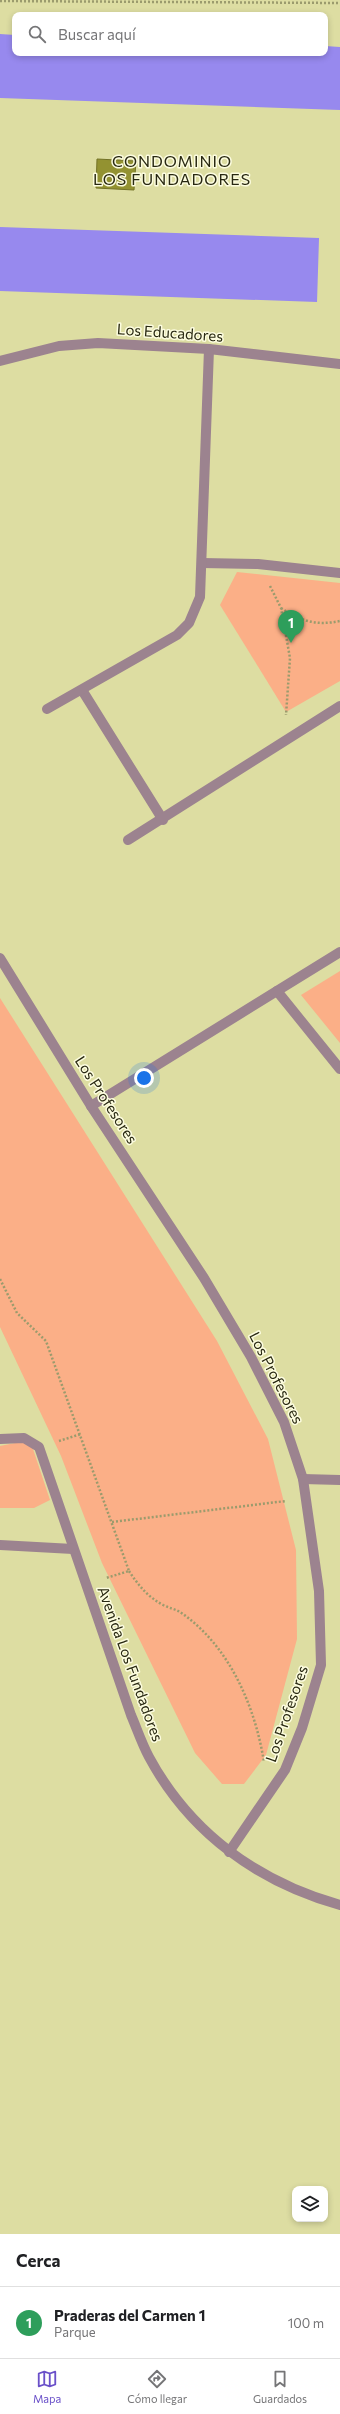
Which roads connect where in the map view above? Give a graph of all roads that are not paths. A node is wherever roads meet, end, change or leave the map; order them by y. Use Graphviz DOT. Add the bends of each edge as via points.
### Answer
graph roads {
  1 [pos="209,349"];
  2 [pos="0,361"];
  3 [pos="340,364"];
  4 [pos="202,563"];
  5 [pos="340,573"];
  6 [pos="82,690"];
  7 [pos="340,706"];
  8 [pos="47,709"];
  9 [pos="163,820"];
  10 [pos="128,840"];
  11 [pos="340,952"];
  12 [pos="0,958"];
  13 [pos="277,991"];
  14 [pos="340,1068"];
  15 [pos="91,1106"];
  16 [pos="0,1439"];
  17 [pos="302,1479"];
  18 [pos="340,1480"];
  19 [pos="0,1545"];
  20 [pos="73,1549"];
  21 [pos="229,1852"];
  22 [pos="340,1905"];
  1 -- 2 [label="street, Los Educadores" via="98,343 59,346"];
  1 -- 3 [label="street, Los Educadores"];
  1 -- 4 [label="street"];
  4 -- 5 [label="street" via="258,564"];
  4 -- 6 [label="street" via="200,597 189,623 176,635"];
  6 -- 8 [label="street"];
  6 -- 9 [label="street"];
  7 -- 9 [label="street"];
  9 -- 10 [label="street"];
  11 -- 13 [label="street"];
  12 -- 15 [label="street, Los Profesores"];
  13 -- 14 [label="street"];
  13 -- 15 [label="street"];
  15 -- 17 [label="street, Los Profesores" via="204,1278 251,1357 284,1422"];
  16 -- 20 [label="street, Avenida Los Fundadores" via="24,1438 39,1446"];
  17 -- 18 [label="street"];
  17 -- 21 [label="street, Los Profesores" via="319,1591 321,1666 302,1728 285,1770"];
  19 -- 20 [label="street"];
  20 -- 21 [label="street, Avenida Los Fundadores" via="131,1715 148,1756 184,1808 205,1832"];
  21 -- 22 [label="street, Avenida Los Fundadores" via="282,1885"];
}
